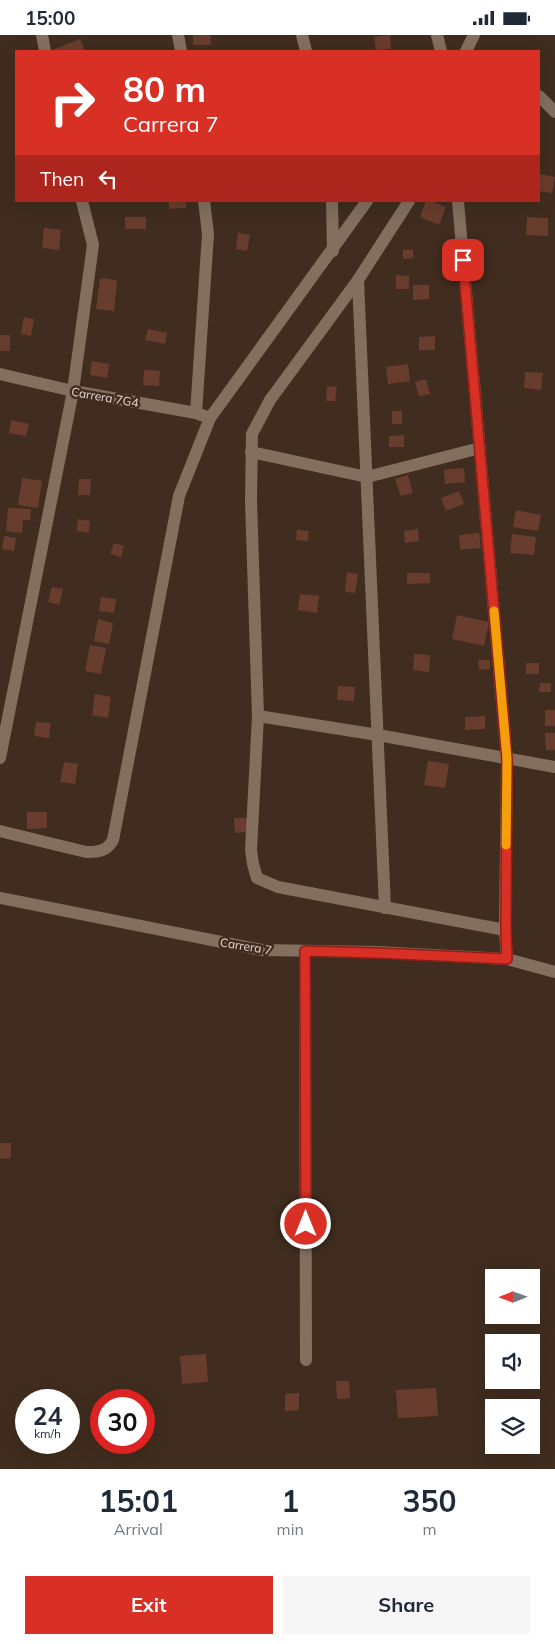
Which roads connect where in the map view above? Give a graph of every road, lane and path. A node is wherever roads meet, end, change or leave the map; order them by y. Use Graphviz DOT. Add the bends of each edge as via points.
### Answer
graph roads {
  1 [pos="42,35"];
  2 [pos="178,35"];
  3 [pos="302,35"];
  4 [pos="437,35"];
  5 [pos="474,35"];
  6 [pos="45,50"];
  7 [pos="181,50"];
  8 [pos="306,50"];
  9 [pos="440,50"];
  10 [pos="466,50"];
  11 [pos="540,97"];
  12 [pos="555,112"];
  13 [pos="82,202"];
  14 [pos="204,202"];
  15 [pos="332,202"];
  16 [pos="366,202"];
  17 [pos="408,202"];
  18 [pos="458,202"];
  19 [pos="333,251"];
  20 [pos="358,280"];
  21 [pos="0,375"];
  22 [pos="73,391"];
  23 [pos="196,413"];
  24 [pos="210,418"];
  25 [pos="480,448"];
  26 [pos="251,452"];
  27 [pos="367,477"];
  28 [pos="258,716"];
  29 [pos="378,735"];
  30 [pos="0,758"];
  31 [pos="507,759"];
  32 [pos="555,767"];
  33 [pos="0,831"];
  34 [pos="0,898"];
  35 [pos="385,908"];
  36 [pos="506,930"];
  37 [pos="305,951"];
  38 [pos="507,959"];
  39 [pos="555,972"];
  40 [pos="306,1361"];
  1 -- 6 [label="street"];
  2 -- 7 [label="street"];
  3 -- 8 [label="street"];
  4 -- 9 [label="street"];
  5 -- 10 [label="street"];
  11 -- 12 [label="street"];
  13 -- 22 [label="street" via="93,245"];
  14 -- 23 [label="street" via="208,234"];
  15 -- 19 [label="street"];
  16 -- 19 [label="street"];
  17 -- 20 [label="street"];
  18 -- 25 [label="street"];
  19 -- 24 [label="street"];
  20 -- 26 [label="street" via="270,400 252,434"];
  20 -- 27 [label="street"];
  21 -- 22 [label="street, Carrera 7G4"];
  22 -- 23 [label="street, Carrera 7G4"];
  22 -- 30 [label="street"];
  23 -- 24 [label="street, Carrera 7G4"];
  24 -- 33 [label="street" via="179,496 114,840 110,847 99,852 86,852"];
  25 -- 27 [label="street"];
  25 -- 31 [label="street"];
  26 -- 27 [label="street"];
  26 -- 28 [label="street"];
  27 -- 29 [label="street"];
  28 -- 29 [label="street"];
  28 -- 35 [label="street" via="251,849 257,878 278,887"];
  29 -- 31 [label="street"];
  29 -- 35 [label="street"];
  31 -- 32 [label="street"];
  31 -- 36 [label="street"];
  34 -- 37 [label="street, Carrera 7" via="262,950"];
  35 -- 36 [label="street"];
  36 -- 38 [label="street"];
  37 -- 38 [label="street, Carrera 7"];
  37 -- 40 [label="street"];
  38 -- 39 [label="street, Carrera 7"];
}
